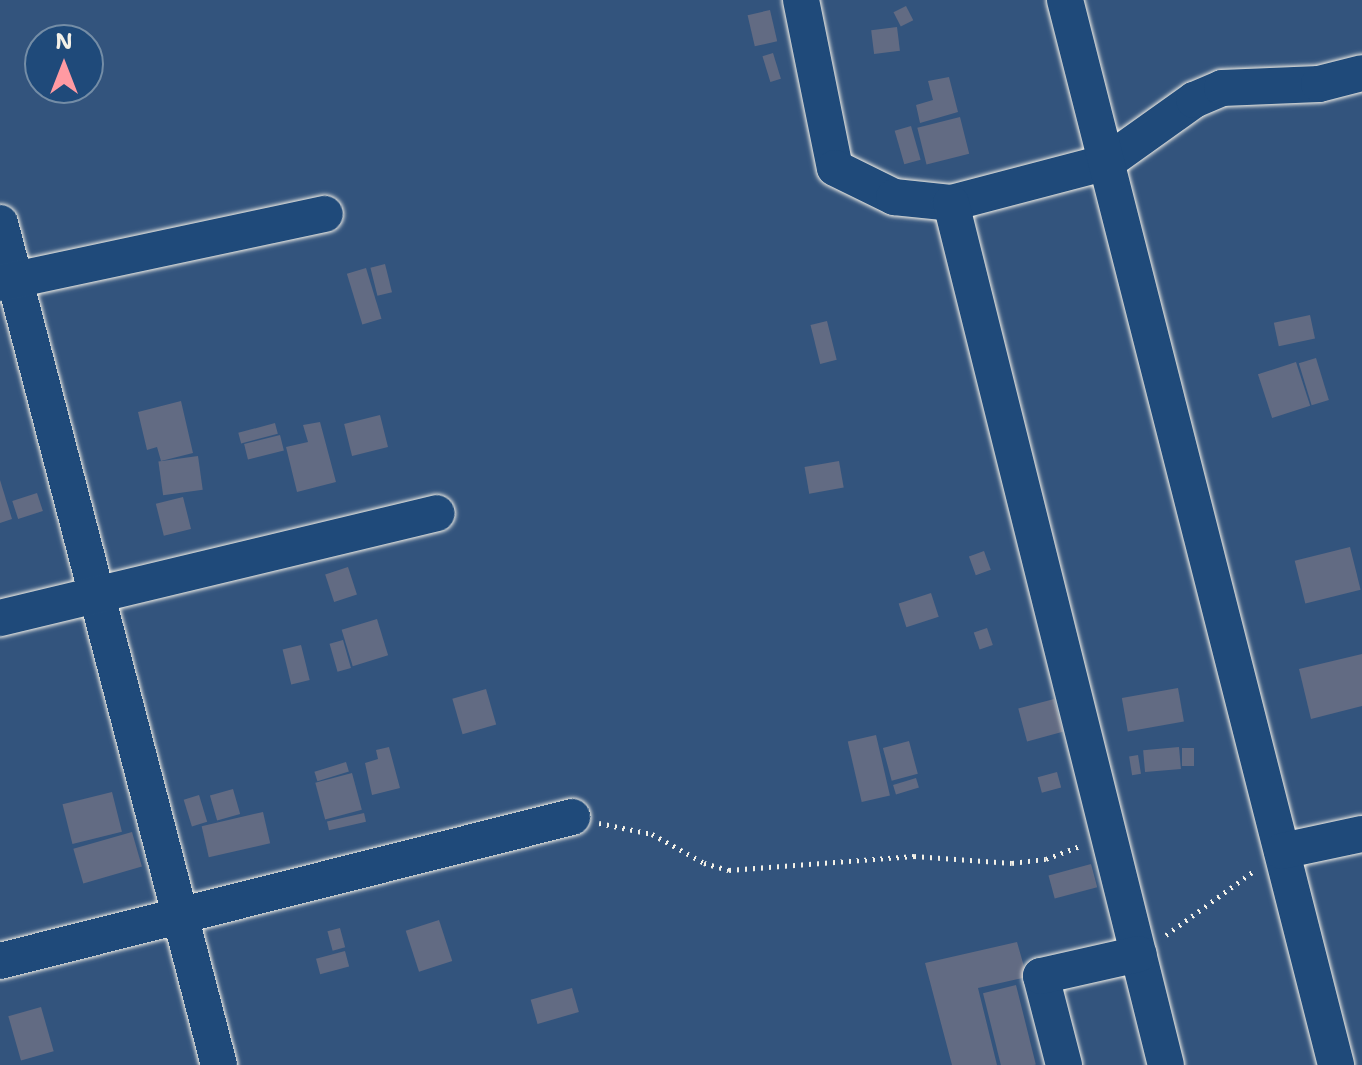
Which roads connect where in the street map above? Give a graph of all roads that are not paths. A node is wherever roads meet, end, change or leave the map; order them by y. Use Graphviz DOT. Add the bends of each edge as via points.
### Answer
graph roads {
  1 [pos="801,0"];
  2 [pos="1065,0"];
  3 [pos="1362,73"];
  4 [pos="1107,162"];
  5 [pos="951,203"];
  6 [pos="325,214"];
  7 [pos="0,223"];
  8 [pos="7,281"];
  9 [pos="437,513"];
  10 [pos="99,593"];
  11 [pos="0,618"];
  12 [pos="572,817"];
  13 [pos="1362,834"];
  14 [pos="1282,851"];
  15 [pos="180,916"];
  16 [pos="1139,954"];
  17 [pos="0,961"];
  18 [pos="219,1065"];
  19 [pos="1064,1065"];
  20 [pos="1166,1065"];
  21 [pos="1336,1065"];
  1 -- 5 [label="street" via="835,168 894,197"];
  2 -- 4 [label="street"];
  3 -- 4 [label="street" via="1319,84 1222,88 1194,100"];
  4 -- 5 [label="street"];
  4 -- 14 [label="street"];
  5 -- 16 [label="street"];
  6 -- 8 [label="street"];
  7 -- 8 [label="street"];
  8 -- 10 [label="street"];
  9 -- 10 [label="street"];
  10 -- 11 [label="street"];
  10 -- 15 [label="street"];
  12 -- 15 [label="street"];
  13 -- 14 [label="street"];
  14 -- 21 [label="street"];
  15 -- 17 [label="street"];
  15 -- 18 [label="street"];
  16 -- 19 [label="street" via="1041,976"];
  16 -- 20 [label="street"];
}
